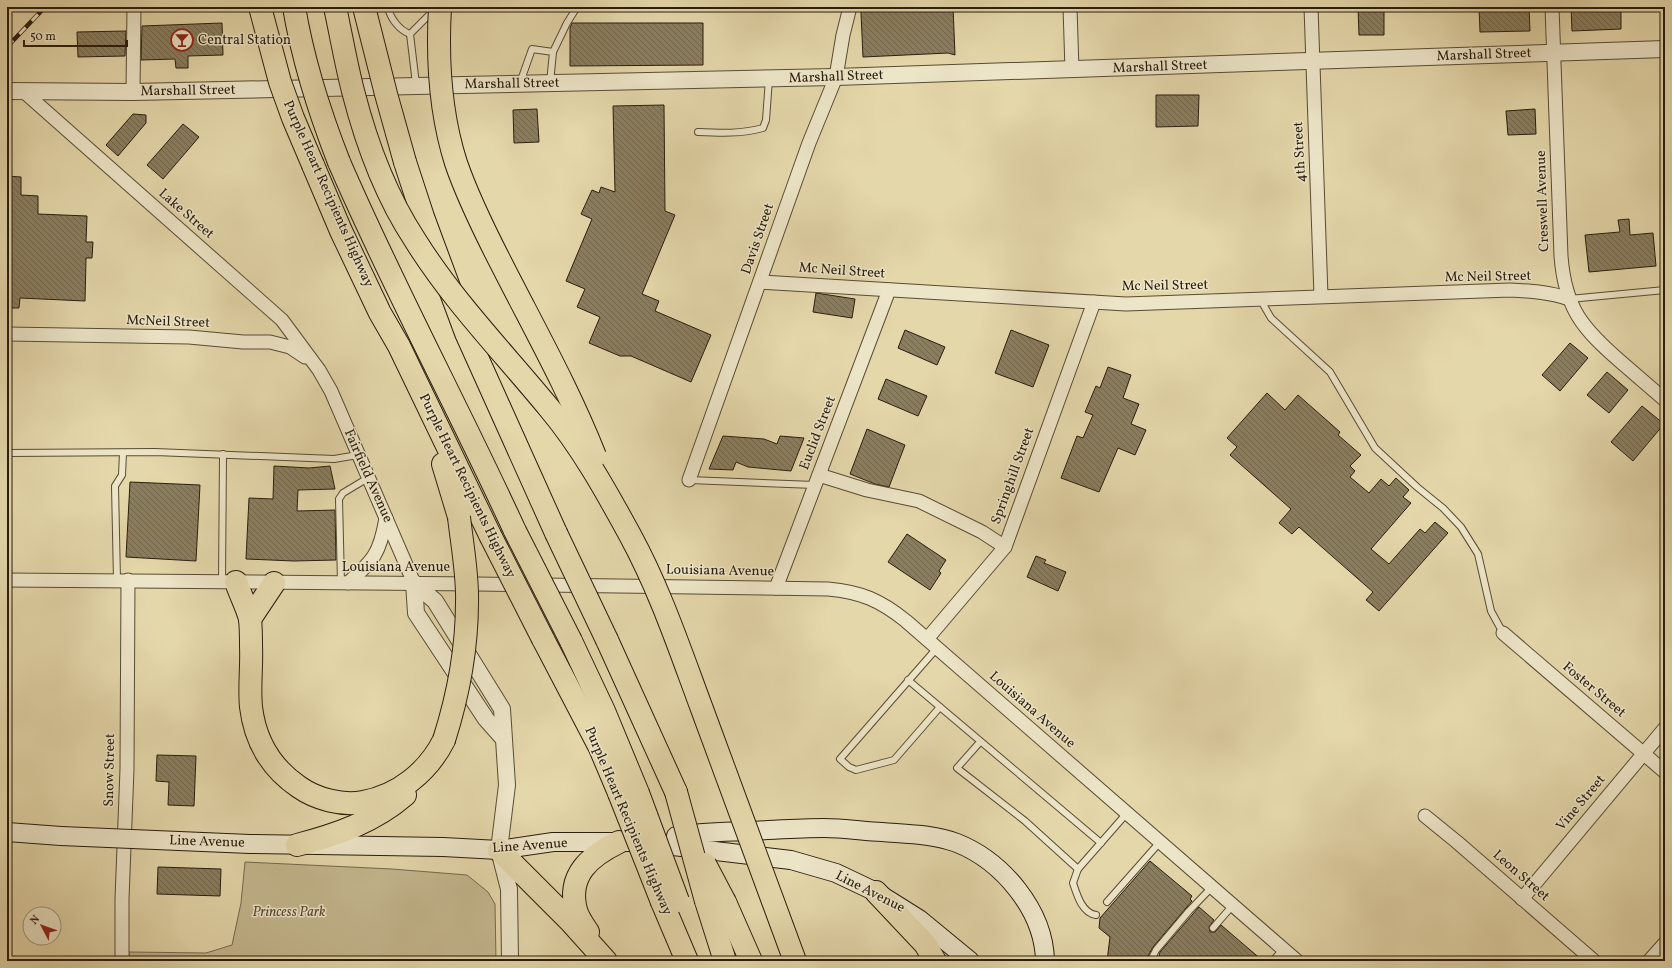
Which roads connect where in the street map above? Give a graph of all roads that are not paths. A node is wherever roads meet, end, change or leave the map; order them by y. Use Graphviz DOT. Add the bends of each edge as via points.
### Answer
graph roads {
  1 [pos="134,7"];
  2 [pos="260,7"];
  3 [pos="294,7"];
  4 [pos="335,7"];
  5 [pos="364,7"];
  6 [pos="388,7"];
  7 [pos="438,7"];
  8 [pos="577,7"];
  9 [pos="850,7"];
  10 [pos="1070,7"];
  11 [pos="1311,7"];
  12 [pos="1552,7"];
  13 [pos="410,34"];
  14 [pos="1665,49"];
  15 [pos="553,52"];
  16 [pos="1554,52"];
  17 [pos="1313,61"];
  18 [pos="1072,70"];
  19 [pos="836,77"];
  20 [pos="769,79"];
  21 [pos="550,83"];
  22 [pos="520,84"];
  23 [pos="417,86"];
  24 [pos="7,91"];
  25 [pos="23,91"];
  26 [pos="133,92"];
  27 [pos="698,132"];
  28 [pos="760,282"];
  29 [pos="889,290"];
  30 [pos="1665,290"];
  31 [pos="1321,296"];
  32 [pos="1260,299"];
  33 [pos="1569,299"];
  34 [pos="1094,302"];
  35 [pos="7,334"];
  36 [pos="399,346"];
  37 [pos="319,370"];
  38 [pos="1665,400"];
  39 [pos="7,453"];
  40 [pos="123,453"];
  41 [pos="223,454"];
  42 [pos="358,455"];
  43 [pos="368,478"];
  44 [pos="689,480"];
  45 [pos="817,480"];
  46 [pos="605,491"];
  47 [pos="386,518"];
  48 [pos="1004,547"];
  49 [pos="7,580"];
  50 [pos="123,580"];
  51 [pos="229,582"];
  52 [pos="274,583"];
  53 [pos="344,583"];
  54 [pos="414,583"];
  55 [pos="776,588"];
  56 [pos="250,619"];
  57 [pos="1503,633"];
  58 [pos="927,639"];
  59 [pos="937,648"];
  60 [pos="908,680"];
  61 [pos="940,708"];
  62 [pos="1665,728"];
  63 [pos="502,737"];
  64 [pos="980,742"];
  65 [pos="441,747"];
  66 [pos="1644,753"];
  67 [pos="1665,772"];
  68 [pos="628,793"];
  69 [pos="1127,813"];
  70 [pos="1425,816"];
  71 [pos="7,832"];
  72 [pos="629,842"];
  73 [pos="1160,842"];
  74 [pos="1101,843"];
  75 [pos="297,845"];
  76 [pos="499,850"];
  77 [pos="1078,869"];
  78 [pos="1212,887"];
  79 [pos="876,892"];
  80 [pos="1522,899"];
  81 [pos="715,901"];
  82 [pos="670,902"];
  83 [pos="1107,902"];
  84 [pos="1233,905"];
  85 [pos="1096,915"];
  86 [pos="1213,928"];
  87 [pos="1665,943"];
  88 [pos="1283,949"];
  89 [pos="603,957"];
  90 [pos="122,961"];
  91 [pos="510,961"];
  92 [pos="687,961"];
  93 [pos="700,961"];
  94 [pos="725,961"];
  95 [pos="751,961"];
  96 [pos="796,961"];
  97 [pos="935,961"];
  98 [pos="970,961"];
  99 [pos="1045,961"];
  100 [pos="1153,961"];
  101 [pos="1273,961"];
  102 [pos="1297,961"];
  103 [pos="1594,961"];
  104 [pos="1649,961"];
  1 -- 26 [label="street"];
  2 -- 36 [label="highway, Purple Heart Recipients Highway, bridge" via="280,82 293,118 345,238 380,313"];
  3 -- 68 [label="highway, bridge" via="306,68 339,162 388,272 604,711"];
  4 -- 46 [label="highway, bridge" via="353,92 367,137 381,175 413,238 438,276 480,329 551,409"];
  5 -- 81 [label="highway, bridge" via="405,162 466,333 676,792 688,835 704,861"];
  6 -- 13 [label="lane" via="396,24"];
  7 -- 13 [label="lane"];
  7 -- 46 [label="highway, bridge" via="441,89 445,119 456,162 478,217 572,403 597,462"];
  8 -- 15 [label="lane"];
  9 -- 19 [label="street, Davis Street"];
  10 -- 18 [label="street"];
  11 -- 17 [label="street, 4th Street"];
  12 -- 16 [label="street, Creswell Avenue"];
  13 -- 23 [label="lane"];
  14 -- 16 [label="street, Marshall Street"];
  15 -- 21 [label="lane"];
  15 -- 22 [label="lane" via="532,49"];
  16 -- 17 [label="street, Marshall Street"];
  16 -- 33 [label="street, Creswell Avenue" via="1561,256"];
  17 -- 18 [label="street, Marshall Street"];
  17 -- 31 [label="street, 4th Street"];
  18 -- 19 [label="street, Marshall Street"];
  19 -- 20 [label="street, Marshall Street"];
  19 -- 28 [label="street, Davis Street" via="809,144"];
  20 -- 21 [label="street, Marshall Street"];
  20 -- 27 [label="lane" via="766,120 763,128 728,133"];
  21 -- 22 [label="street, Marshall Street"];
  22 -- 23 [label="street, Marshall Street"];
  23 -- 26 [label="street, Marshall Street"];
  24 -- 25 [label="street, Marshall Street"];
  25 -- 26 [label="street, Marshall Street"];
  25 -- 37 [label="street, Lake Street" via="282,320"];
  28 -- 29 [label="street, Mc Neil Street"];
  28 -- 44 [label="street, Davis Street"];
  29 -- 34 [label="street, Mc Neil Street"];
  29 -- 45 [label="street, Euclid Street"];
  30 -- 33 [label="lane"];
  31 -- 32 [label="street, Mc Neil Street"];
  31 -- 33 [label="street, Mc Neil Street" via="1510,290 1557,295"];
  32 -- 34 [label="street, Mc Neil Street" via="1151,303"];
  32 -- 57 [label="lane" via="1271,318 1330,372 1375,448 1461,527 1478,554 1491,611"];
  33 -- 38 [label="street, Creswell Avenue" via="1575,312 1601,346"];
  34 -- 48 [label="street, Springhill Street"];
  35 -- 37 [label="street, McNeil Street" via="189,337 270,342 290,347"];
  36 -- 65 [label="highway, bridge" via="459,517 467,601 464,654 452,716"];
  36 -- 68 [label="highway, Purple Heart Recipients Highway, bridge" via="543,640 600,748"];
  37 -- 42 [label="street, Fairfield Avenue" via="331,391"];
  39 -- 40 [label="lane"];
  40 -- 41 [label="lane"];
  40 -- 50 [label="lane" via="122,474 115,486"];
  41 -- 42 [label="lane" via="334,458"];
  41 -- 51 [label="lane"];
  42 -- 43 [label="street, Fairfield Avenue"];
  43 -- 47 [label="street, Fairfield Avenue"];
  43 -- 53 [label="lane" via="343,493 339,500"];
  44 -- 45 [label="lane"];
  45 -- 48 [label="street" via="919,501 982,532"];
  45 -- 55 [label="street, Euclid Street"];
  46 -- 96 [label="highway, bridge" via="632,537 660,598"];
  47 -- 53 [label="street" via="375,556"];
  47 -- 54 [label="street, Fairfield Avenue"];
  48 -- 58 [label="street, Springhill Street"];
  49 -- 50 [label="street, Louisiana Avenue"];
  50 -- 51 [label="street, Louisiana Avenue"];
  50 -- 90 [label="street, Snow Street" via="127,769"];
  51 -- 52 [label="street, Louisiana Avenue"];
  51 -- 56 [label="highway"];
  52 -- 53 [label="street, Louisiana Avenue"];
  52 -- 56 [label="highway"];
  53 -- 54 [label="street, Louisiana Avenue"];
  54 -- 55 [label="street, Louisiana Avenue"];
  54 -- 63 [label="street, Fairfield Avenue" via="416,613 486,719"];
  54 -- 63 [label="street, Fairfield Avenue" via="435,601 502,708"];
  55 -- 58 [label="street, Louisiana Avenue" via="842,590 870,597 890,608"];
  56 -- 65 [label="highway" via="251,706 254,726 268,756 290,781 314,796 327,800 362,802 405,786"];
  57 -- 66 [label="street, Foster Street"];
  58 -- 59 [label="street, Louisiana Avenue"];
  59 -- 60 [label="lane"];
  59 -- 69 [label="street, Louisiana Avenue"];
  60 -- 61 [label="lane"];
  60 -- 61 [label="lane" via="840,759 849,767 856,770 894,760"];
  61 -- 64 [label="lane"];
  62 -- 66 [label="street, Vine Street"];
  63 -- 76 [label="street, Fairfield Avenue" via="507,785"];
  64 -- 74 [label="lane"];
  64 -- 77 [label="lane" via="957,768 1025,821"];
  65 -- 75 [label="highway" via="418,781 393,805 375,817 327,837"];
  66 -- 67 [label="street, Foster Street"];
  66 -- 80 [label="street, Vine Street"];
  68 -- 82 [label="highway, bridge"];
  69 -- 73 [label="street, Louisiana Avenue"];
  69 -- 74 [label="lane"];
  70 -- 80 [label="street, Leon Street"];
  71 -- 75 [label="main road, Line Avenue, bridge"];
  72 -- 76 [label="main road, Line Avenue" via="553,842"];
  72 -- 79 [label="main road, Line Avenue" via="791,860 836,873"];
  72 -- 89 [label="highway" via="604,849 587,863 576,879 573,894 576,912"];
  72 -- 99 [label="main road" via="682,835 826,828 942,839 970,850 990,862 1008,878 1032,913"];
  73 -- 78 [label="street, Louisiana Avenue"];
  73 -- 83 [label="lane"];
  74 -- 77 [label="lane"];
  75 -- 76 [label="main road, Line Avenue"];
  76 -- 89 [label="highway"];
  76 -- 91 [label="street, Fairfield Avenue" via="509,889"];
  77 -- 85 [label="lane" via="1073,884 1079,900 1086,910"];
  78 -- 84 [label="street, Louisiana Avenue"];
  78 -- 100 [label="lane" via="1160,946 1153,956"];
  79 -- 97 [label="highway" via="924,944"];
  79 -- 98 [label="main road, Line Avenue" via="919,919"];
  80 -- 103 [label="street, Leon Street"];
  81 -- 94 [label="highway"];
  81 -- 95 [label="highway"];
  82 -- 92 [label="highway, Purple Heart Recipients Highway"];
  82 -- 93 [label="highway"];
  84 -- 86 [label="lane"];
  84 -- 88 [label="street, Louisiana Avenue"];
  87 -- 104 [label="street"];
  88 -- 101 [label="lane"];
  88 -- 102 [label="street, Louisiana Avenue"];
}
